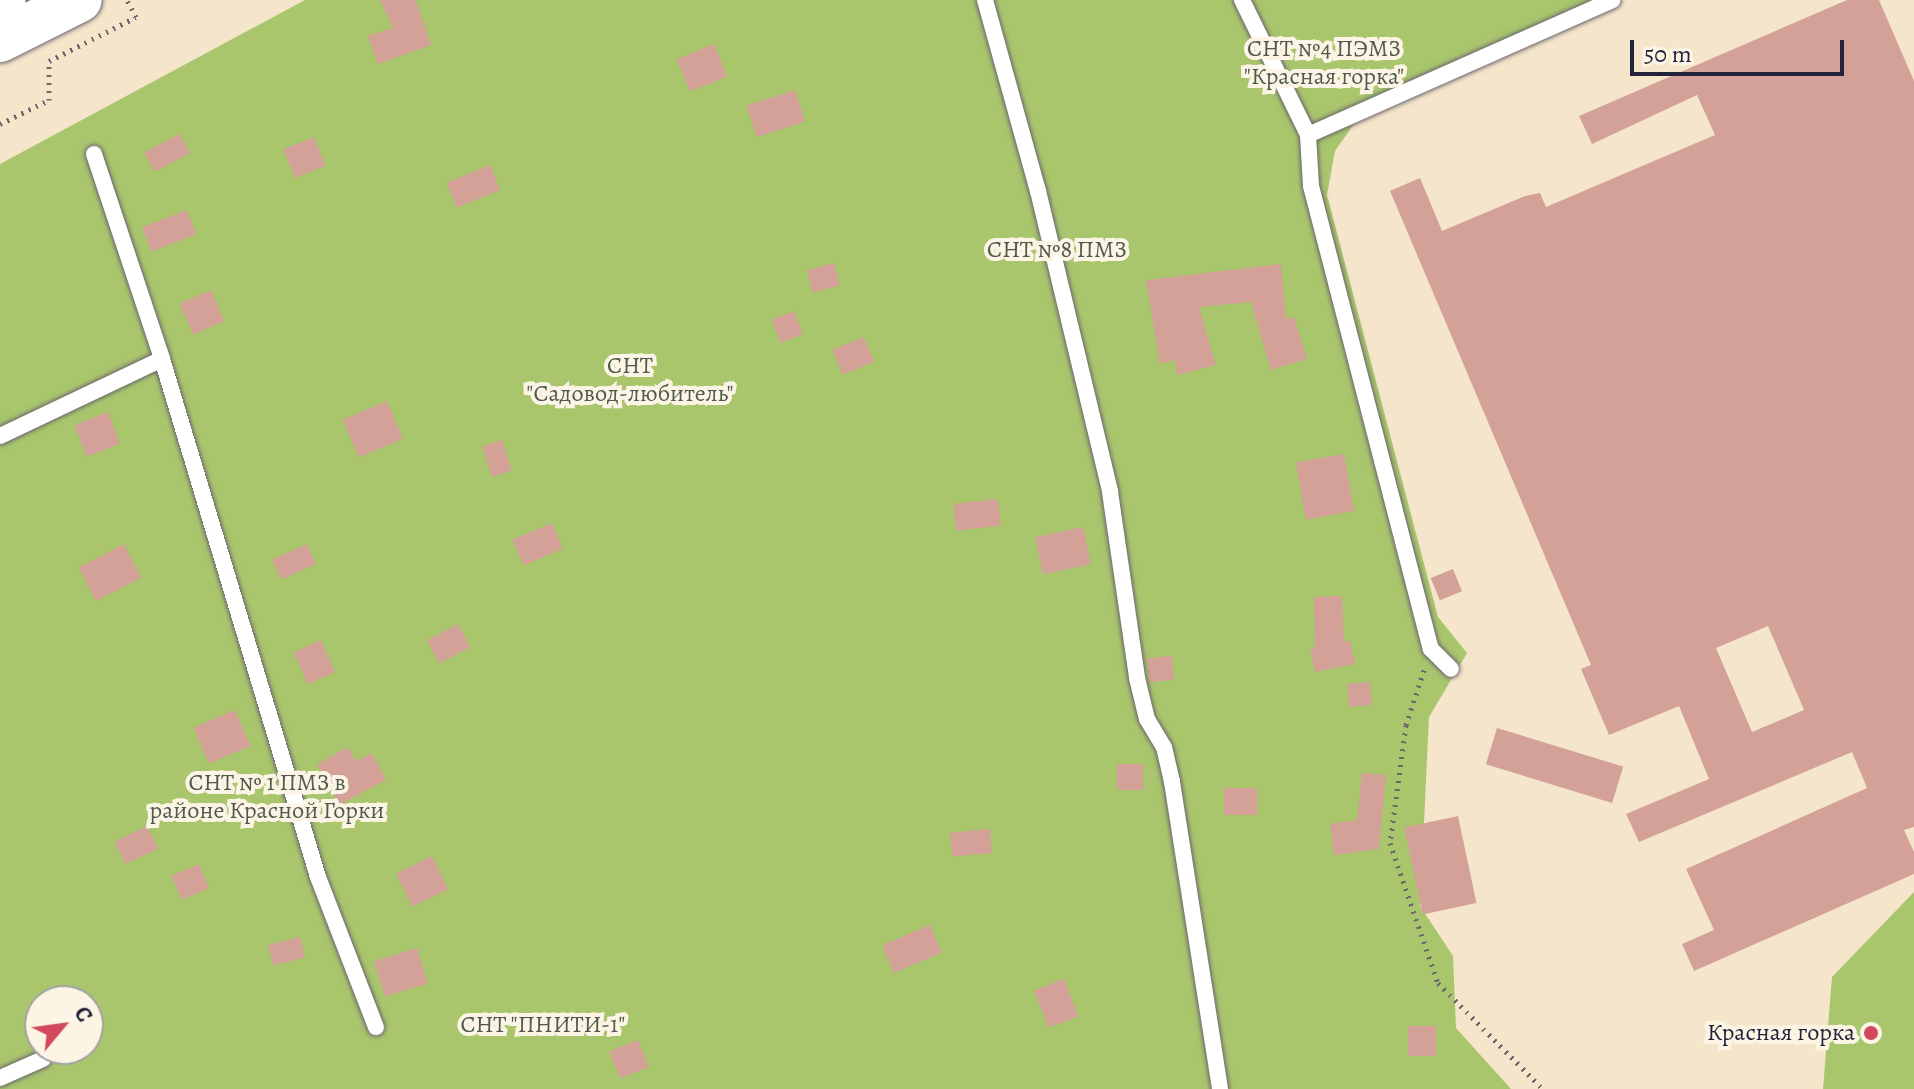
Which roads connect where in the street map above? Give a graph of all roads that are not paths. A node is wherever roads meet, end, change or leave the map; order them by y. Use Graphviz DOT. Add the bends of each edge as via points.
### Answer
graph roads {
  1 [pos="80,0"];
  2 [pos="985,0"];
  3 [pos="1242,0"];
  4 [pos="1612,0"];
  5 [pos="0,40"];
  6 [pos="1308,135"];
  7 [pos="94,154"];
  8 [pos="162,359"];
  9 [pos="0,436"];
  10 [pos="1451,669"];
  11 [pos="376,1027"];
  12 [pos="29,1065"];
  13 [pos="0,1078"];
  14 [pos="1220,1089"];
  1 -- 5 [label="main road"];
  2 -- 14 [label="lane" via="1038,191 1110,492 1137,678 1172,782"];
  3 -- 6 [label="lane"];
  4 -- 6 [label="lane"];
  6 -- 10 [label="lane" via="1311,186 1431,649"];
  7 -- 8 [label="lane"];
  8 -- 9 [label="lane"];
  8 -- 11 [label="lane" via="318,877"];
  12 -- 13 [label="lane"];
}
